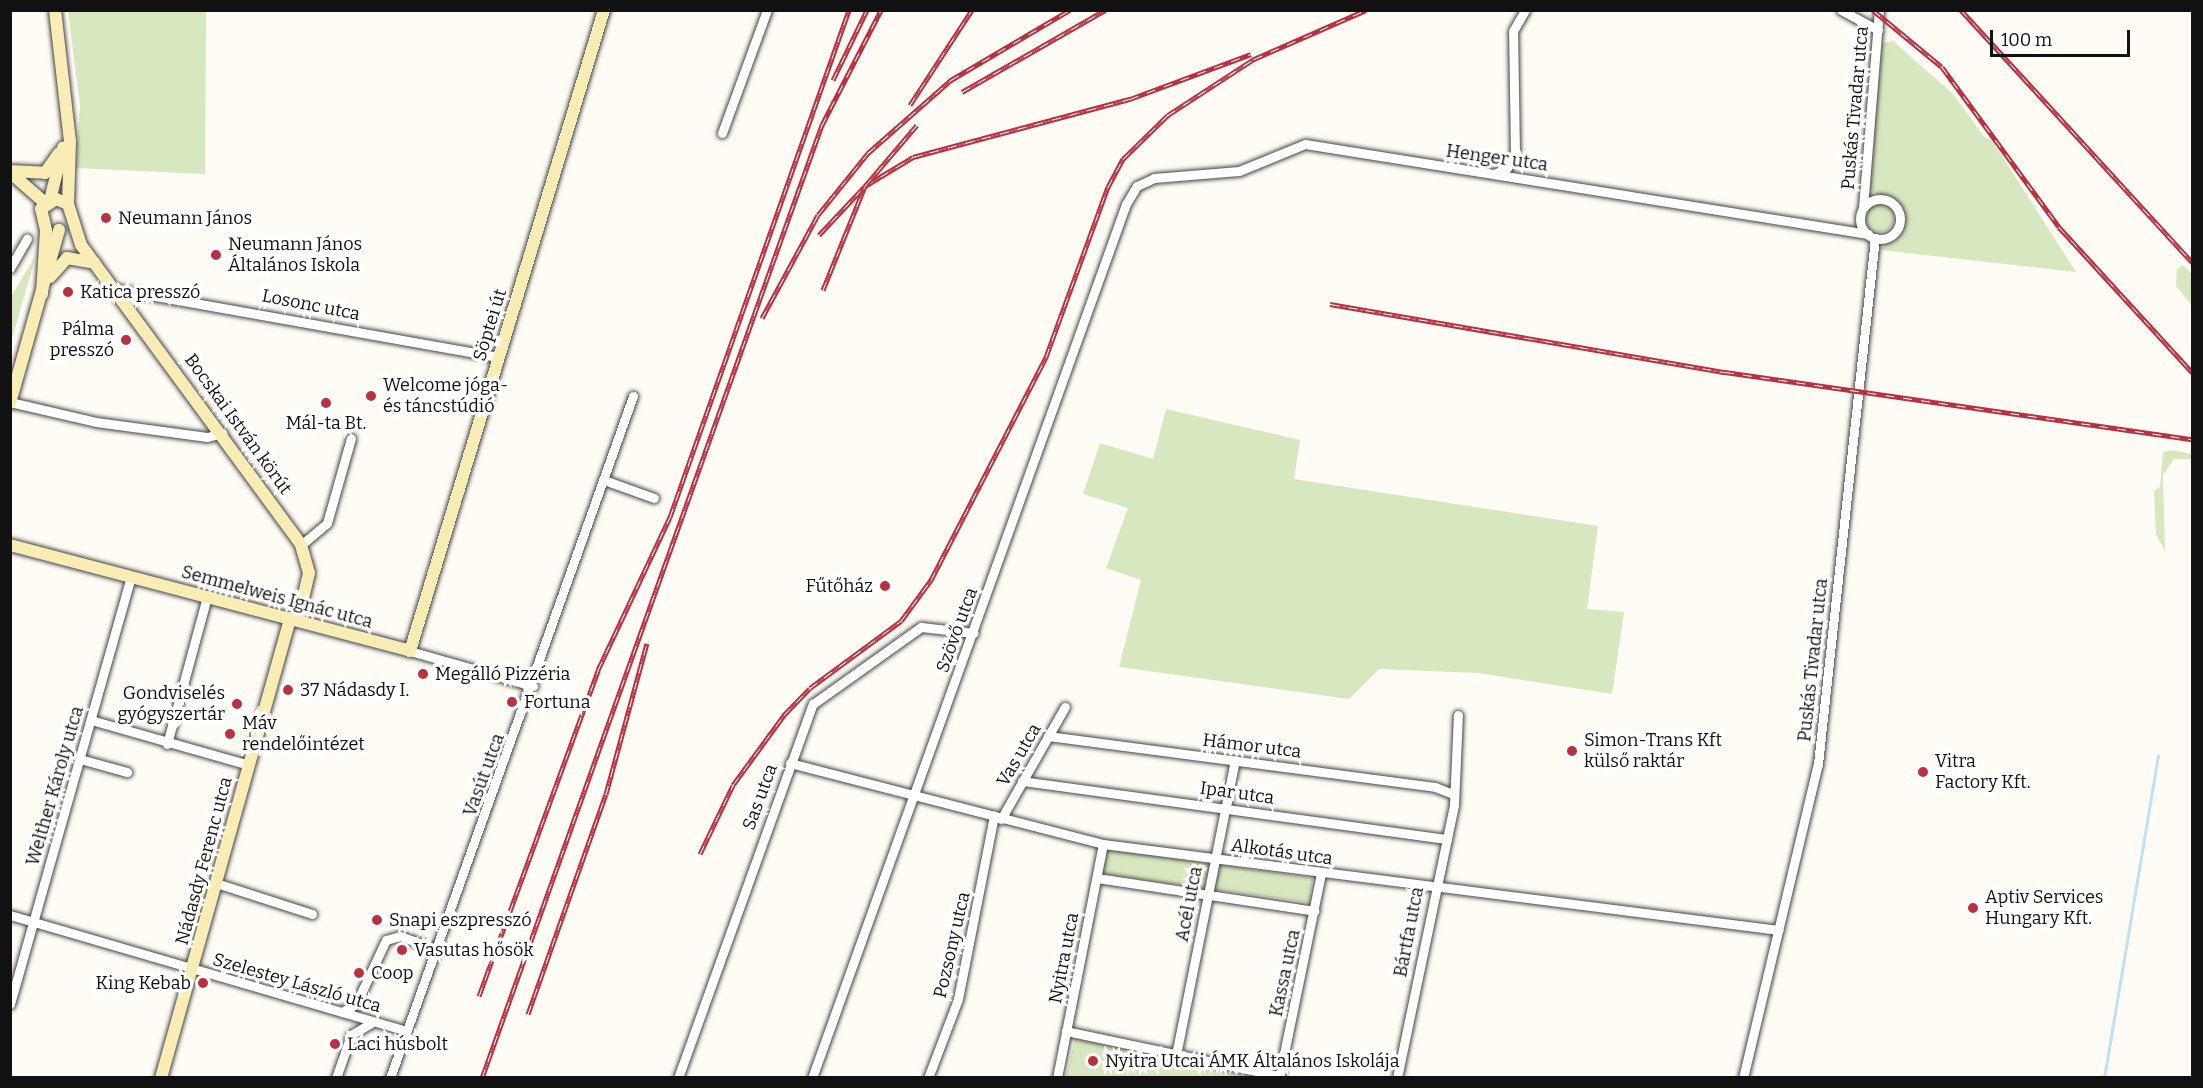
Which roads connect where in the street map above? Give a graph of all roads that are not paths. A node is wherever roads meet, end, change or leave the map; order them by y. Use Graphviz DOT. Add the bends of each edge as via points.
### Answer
graph roads {
  1 [pos="55,10"];
  2 [pos="604,10"];
  3 [pos="767,10"];
  4 [pos="1525,10"];
  5 [pos="1841,10"];
  6 [pos="1879,10"];
  7 [pos="1878,30"];
  8 [pos="67,123"];
  9 [pos="722,133"];
  10 [pos="64,137"];
  11 [pos="10,171"];
  12 [pos="1494,174"];
  13 [pos="1131,194"];
  14 [pos="47,201"];
  15 [pos="1863,208"];
  16 [pos="70,210"];
  17 [pos="45,226"];
  18 [pos="60,230"];
  19 [pos="1871,236"];
  20 [pos="27,238"];
  21 [pos="95,263"];
  22 [pos="10,268"];
  23 [pos="116,289"];
  24 [pos="42,294"];
  25 [pos="499,357"];
  26 [pos="633,396"];
  27 [pos="11,402"];
  28 [pos="224,432"];
  29 [pos="351,438"];
  30 [pos="604,480"];
  31 [pos="654,498"];
  32 [pos="10,545"];
  33 [pos="301,545"];
  34 [pos="131,576"];
  35 [pos="207,597"];
  36 [pos="294,619"];
  37 [pos="974,633"];
  38 [pos="410,651"];
  39 [pos="533,686"];
  40 [pos="1065,707"];
  41 [pos="1458,715"];
  42 [pos="92,720"];
  43 [pos="1048,736"];
  44 [pos="167,744"];
  45 [pos="80,759"];
  46 [pos="1235,761"];
  47 [pos="790,763"];
  48 [pos="249,765"];
  49 [pos="127,772"];
  50 [pos="1022,781"];
  51 [pos="1450,793"];
  52 [pos="914,794"];
  53 [pos="1225,808"];
  54 [pos="998,817"];
  55 [pos="1447,839"];
  56 [pos="1103,844"];
  57 [pos="1215,859"];
  58 [pos="1321,874"];
  59 [pos="1097,878"];
  60 [pos="216,883"];
  61 [pos="1435,886"];
  62 [pos="1209,893"];
  63 [pos="1315,911"];
  64 [pos="312,914"];
  65 [pos="10,915"];
  66 [pos="33,922"];
  67 [pos="1779,930"];
  68 [pos="438,950"];
  69 [pos="192,971"];
  70 [pos="10,1004"];
  71 [pos="342,1012"];
  72 [pos="373,1022"];
  73 [pos="403,1030"];
  74 [pos="1066,1031"];
  75 [pos="351,1035"];
  76 [pos="1176,1055"];
  77 [pos="161,1077"];
  78 [pos="336,1077"];
  79 [pos="390,1077"];
  80 [pos="678,1077"];
  81 [pos="812,1077"];
  82 [pos="928,1077"];
  83 [pos="1057,1077"];
  84 [pos="1279,1077"];
  85 [pos="1397,1077"];
  86 [pos="1743,1077"];
  1 -- 8 [label="street"];
  2 -- 25 [label="street, Söptei út"];
  3 -- 9 [label="street"];
  4 -- 12 [label="street" via="1513,31 1515,153 1507,168"];
  5 -- 7 [label="street"];
  6 -- 7 [label="street, Puskás Tivadar utca"];
  7 -- 15 [label="street, Puskás Tivadar utca"];
  8 -- 10 [label="street"];
  8 -- 16 [label="street, Bocskai István körút"];
  10 -- 11 [label="street" via="45,173"];
  10 -- 14 [label="street"];
  11 -- 14 [label="street"];
  12 -- 13 [label="street, Henger utca" via="1305,144 1229,173 1154,178"];
  12 -- 19 [label="street, Henger utca"];
  13 -- 37 [label="street, Szövő utca"];
  14 -- 16 [label="street"];
  14 -- 17 [label="street" via="40,215"];
  15 -- 19 [label="street, Puskás Tivadar utca" via="1860,220"];
  15 -- 19 [label="street, Puskás Tivadar utca" via="1883,199 1899,214 1894,232"];
  16 -- 18 [label="street"];
  16 -- 21 [label="street, Bocskai István körút" via="77,238"];
  17 -- 18 [label="street"];
  17 -- 24 [label="street"];
  18 -- 21 [label="street, Bocskai István körút"];
  18 -- 24 [label="street"];
  19 -- 67 [label="street, Puskás Tivadar utca" via="1824,725"];
  20 -- 22 [label="street"];
  21 -- 23 [label="street, Bocskai István körút"];
  21 -- 24 [label="street" via="67,258"];
  23 -- 25 [label="street, Losonc utca"];
  23 -- 28 [label="street, Bocskai István körút"];
  24 -- 27 [label="street"];
  25 -- 38 [label="street, Söptei út"];
  26 -- 30 [label="street, Vasút utca"];
  27 -- 28 [label="street" via="96,422 207,437"];
  28 -- 33 [label="street, Bocskai István körút"];
  29 -- 33 [label="street" via="330,517"];
  30 -- 31 [label="street"];
  30 -- 39 [label="street, Vasút utca"];
  32 -- 34 [label="street, Semmelweis Ignác utca"];
  33 -- 36 [label="street, Bocskai István körút" via="309,573"];
  34 -- 35 [label="street, Semmelweis Ignác utca"];
  34 -- 42 [label="street, Welther Károly utca"];
  35 -- 36 [label="street, Semmelweis Ignác utca"];
  35 -- 44 [label="street"];
  36 -- 38 [label="street, Semmelweis Ignác utca"];
  36 -- 48 [label="street, Nádasdy Ferenc utca"];
  37 -- 47 [label="street, Sas utca" via="921,627 829,688 808,712"];
  37 -- 52 [label="street, Szövő utca"];
  38 -- 39 [label="street, Semmelweis Ignác utca"];
  39 -- 68 [label="street, Vasút utca"];
  40 -- 43 [label="street, Vas utca"];
  41 -- 51 [label="street, Bártfa utca"];
  42 -- 44 [label="street"];
  42 -- 45 [label="street, Welther Károly utca"];
  43 -- 46 [label="street, Hámor utca"];
  43 -- 50 [label="street, Vas utca"];
  44 -- 48 [label="street"];
  45 -- 49 [label="street"];
  45 -- 66 [label="street, Welther Károly utca"];
  46 -- 51 [label="street, Hámor utca"];
  46 -- 53 [label="street, Acél utca"];
  47 -- 52 [label="street, Alkotás utca"];
  47 -- 80 [label="street, Sas utca"];
  48 -- 60 [label="street, Nádasdy Ferenc utca"];
  50 -- 53 [label="street, Ipar utca"];
  50 -- 54 [label="street, Vas utca"];
  51 -- 55 [label="street, Bártfa utca"];
  52 -- 54 [label="street, Alkotás utca"];
  52 -- 81 [label="street, Szövő utca"];
  53 -- 55 [label="street, Ipar utca"];
  53 -- 57 [label="street, Acél utca"];
  54 -- 56 [label="street, Alkotás utca"];
  54 -- 82 [label="street, Pozsony utca" via="958,999"];
  55 -- 61 [label="street, Bártfa utca"];
  56 -- 57 [label="street, Alkotás utca"];
  56 -- 59 [label="street, Nyitra utca"];
  57 -- 58 [label="street, Alkotás utca"];
  57 -- 62 [label="street, Acél utca"];
  58 -- 61 [label="street, Alkotás utca"];
  58 -- 63 [label="street, Kassa utca"];
  59 -- 62 [label="street"];
  59 -- 74 [label="street, Nyitra utca"];
  60 -- 64 [label="street"];
  60 -- 69 [label="street, Nádasdy Ferenc utca"];
  61 -- 67 [label="street, Alkotás utca"];
  61 -- 85 [label="street, Bártfa utca"];
  62 -- 63 [label="street"];
  62 -- 76 [label="street, Acél utca"];
  63 -- 84 [label="street, Kassa utca"];
  65 -- 66 [label="street, Szelestey László utca"];
  66 -- 69 [label="street, Szelestey László utca"];
  66 -- 70 [label="street, Welther Károly utca"];
  67 -- 86 [label="street, Puskás Tivadar utca"];
  68 -- 71 [label="street" via="400,936 386,940 356,1005"];
  68 -- 73 [label="street, Vasút utca"];
  69 -- 71 [label="street, Szelestey László utca"];
  69 -- 77 [label="street, Nádasdy Ferenc utca"];
  71 -- 72 [label="street, Szelestey László utca"];
  71 -- 75 [label="street"];
  72 -- 73 [label="street, Szelestey László utca"];
  72 -- 75 [label="street"];
  73 -- 79 [label="street, Vasút utca"];
  74 -- 76 [label="street"];
  74 -- 83 [label="street, Nyitra utca"];
  75 -- 78 [label="street"];
  76 -- 84 [label="street"];
}
